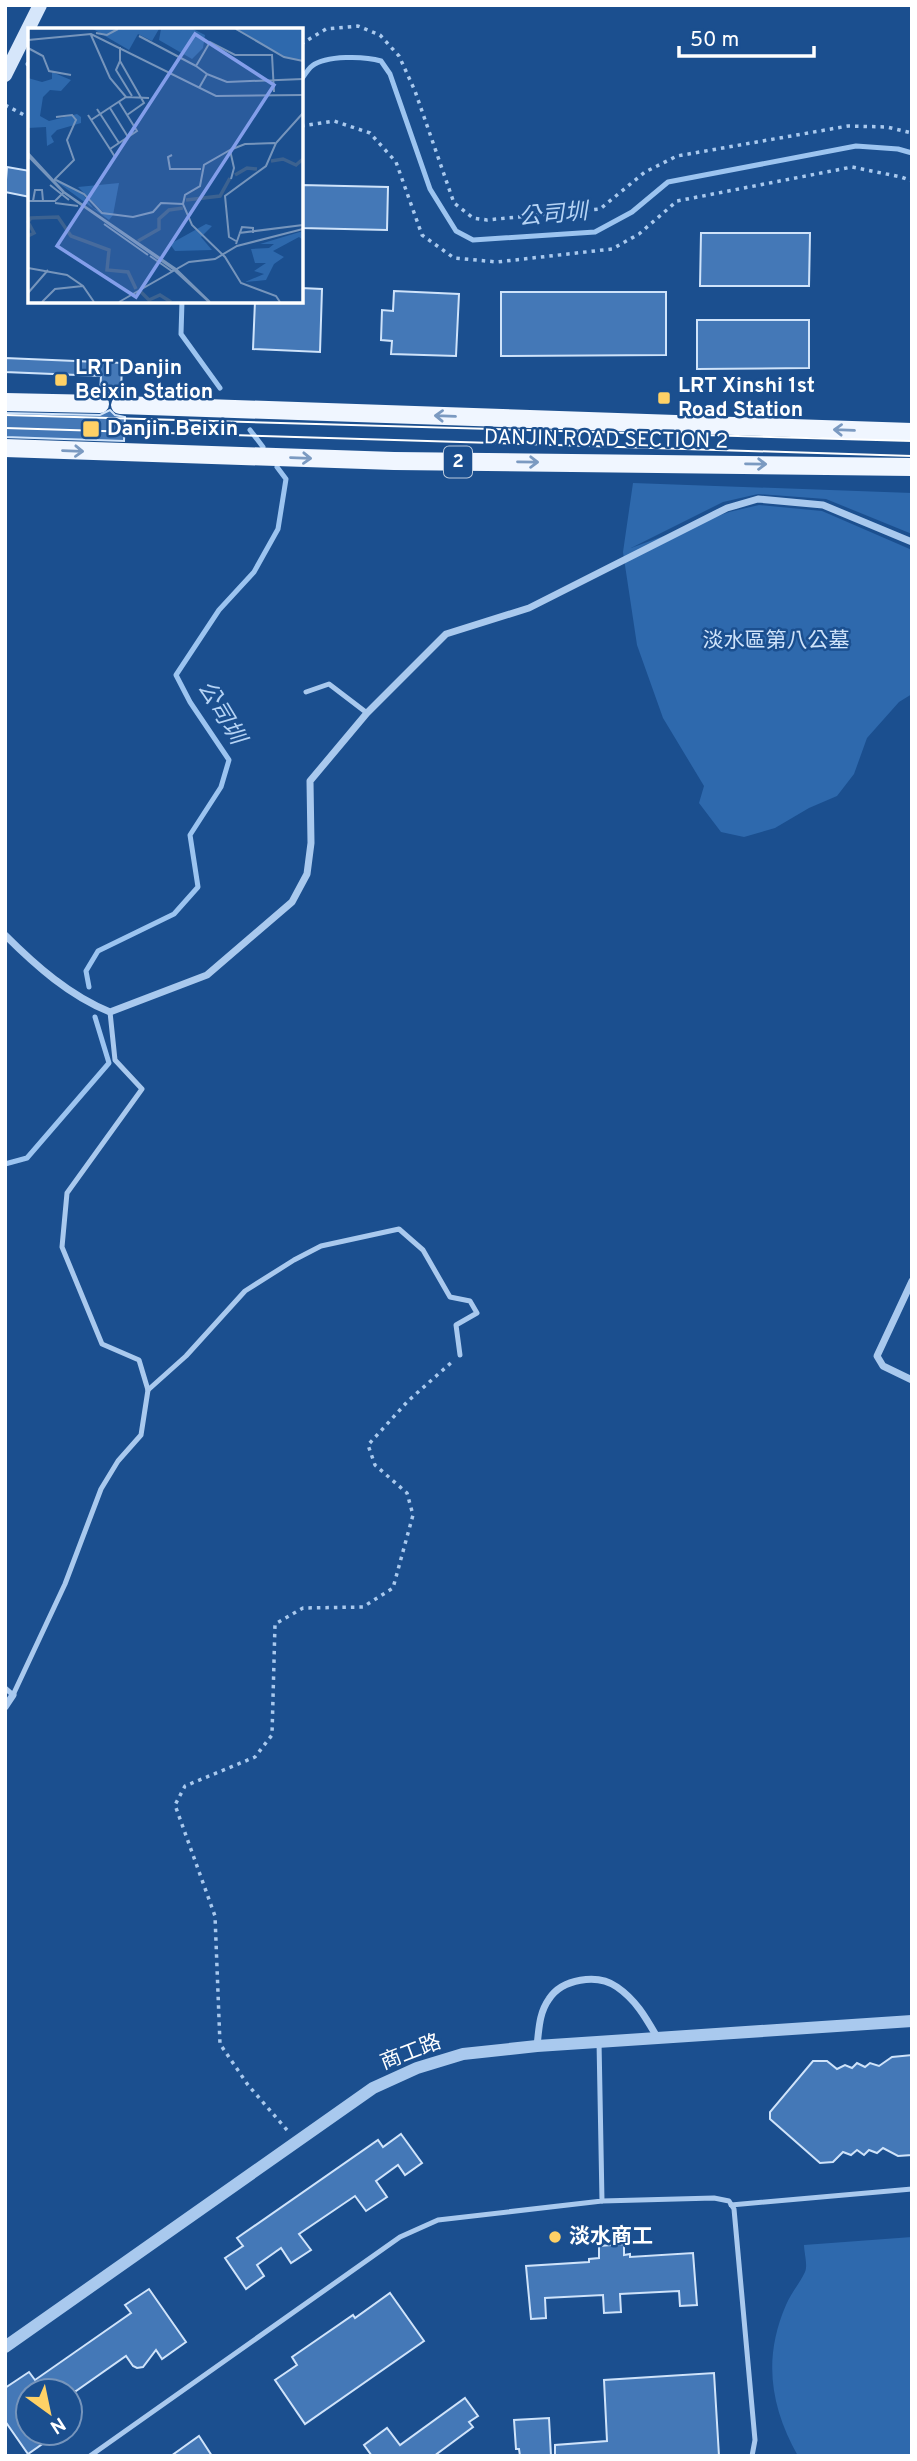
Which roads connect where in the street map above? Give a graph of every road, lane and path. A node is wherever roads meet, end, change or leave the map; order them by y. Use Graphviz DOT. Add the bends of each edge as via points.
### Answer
graph roads {
  1 [pos="40,5"];
  2 [pos="32,28"];
  3 [pos="26,43"];
  4 [pos="303,43"];
  5 [pos="5,75"];
  6 [pos="5,105"];
  7 [pos="28,117"];
  8 [pos="303,126"];
  9 [pos="912,133"];
  10 [pos="912,181"];
  11 [pos="5,402"];
  12 [pos="100,404"];
  13 [pos="120,405"];
  14 [pos="912,432"];
  15 [pos="5,448"];
  16 [pos="912,467"];
  17 [pos="912,542"];
  18 [pos="306,692"];
  19 [pos="367,713"];
  20 [pos="5,935"];
  21 [pos="110,1012"];
  22 [pos="912,1281"];
  23 [pos="460,1355"];
  24 [pos="912,1380"];
  25 [pos="148,1390"];
  26 [pos="5,1688"];
  27 [pos="13,1695"];
  28 [pos="5,1707"];
  29 [pos="912,2021"];
  30 [pos="657,2037"];
  31 [pos="599,2041"];
  32 [pos="537,2046"];
  33 [pos="297,2140"];
  34 [pos="912,2189"];
  35 [pos="602,2201"];
  36 [pos="731,2205"];
  37 [pos="5,2347"];
  38 [pos="90,2456"];
  39 [pos="752,2456"];
  1 -- 2 [label="main road"];
  3 -- 5 [label="main road"];
  4 -- 9 [label="path" via="326,29 358,26 380,34 399,56 415,91 454,203 473,218 600,209 645,172 677,156 848,126"];
  6 -- 7 [label="path"];
  8 -- 10 [label="path" via="334,121 370,133 396,162 422,235 454,258 497,262 612,249 639,234 677,201 731,190 852,167"];
  11 -- 12 [label="main road"];
  14 -- 13 [label="main road, DANJIN ROAD SECTION 2 / 2, one-way"];
  15 -- 16 [label="main road, DANJIN ROAD SECTION 2 / 2, one-way" via="394,461"];
  17 -- 19 [label="street" via="823,505 758,499 727,508 529,608 446,634"];
  18 -- 19 [label="lane" via="328,684"];
  19 -- 21 [label="street" via="310,781 307,874 292,902 207,975"];
  20 -- 21 [label="street" via="31,961 87,1002"];
  21 -- 25 [label="lane" via="115,1060 142,1089 67,1193 62,1247 102,1344 139,1360"];
  22 -- 24 [label="street" via="877,1356 883,1366"];
  23 -- 25 [label="lane" via="456,1325 477,1313 470,1301 450,1297 423,1250 398,1229 321,1247 265,1278 245,1291"];
  23 -- 33 [label="path" via="368,1444 374,1465 407,1493 413,1515 393,1588 363,1607 303,1608 275,1624 272,1735 255,1757 185,1786 175,1805 215,1916 220,2044 248,2085"];
  25 -- 27 [label="lane" via="141,1435 101,1489 65,1584"];
  26 -- 27 [label="lane"];
  27 -- 28 [label="street"];
  29 -- 30 [label="street, 商工路"];
  30 -- 31 [label="street, 商工路"];
  30 -- 32 [label="street" via="642,2010 615,1985 590,1978 569,1983 550,1997 540,2017"];
  31 -- 32 [label="street, 商工路"];
  31 -- 35 [label="lane"];
  32 -- 33 [label="street, 商工路" via="463,2054 417,2068 373,2088"];
  33 -- 37 [label="street, 商工路"];
  34 -- 36 [label="lane"];
  35 -- 36 [label="lane" via="714,2197"];
  35 -- 38 [label="lane" via="438,2220 400,2237"];
  36 -- 39 [label="lane" via="755,2440"];
}
